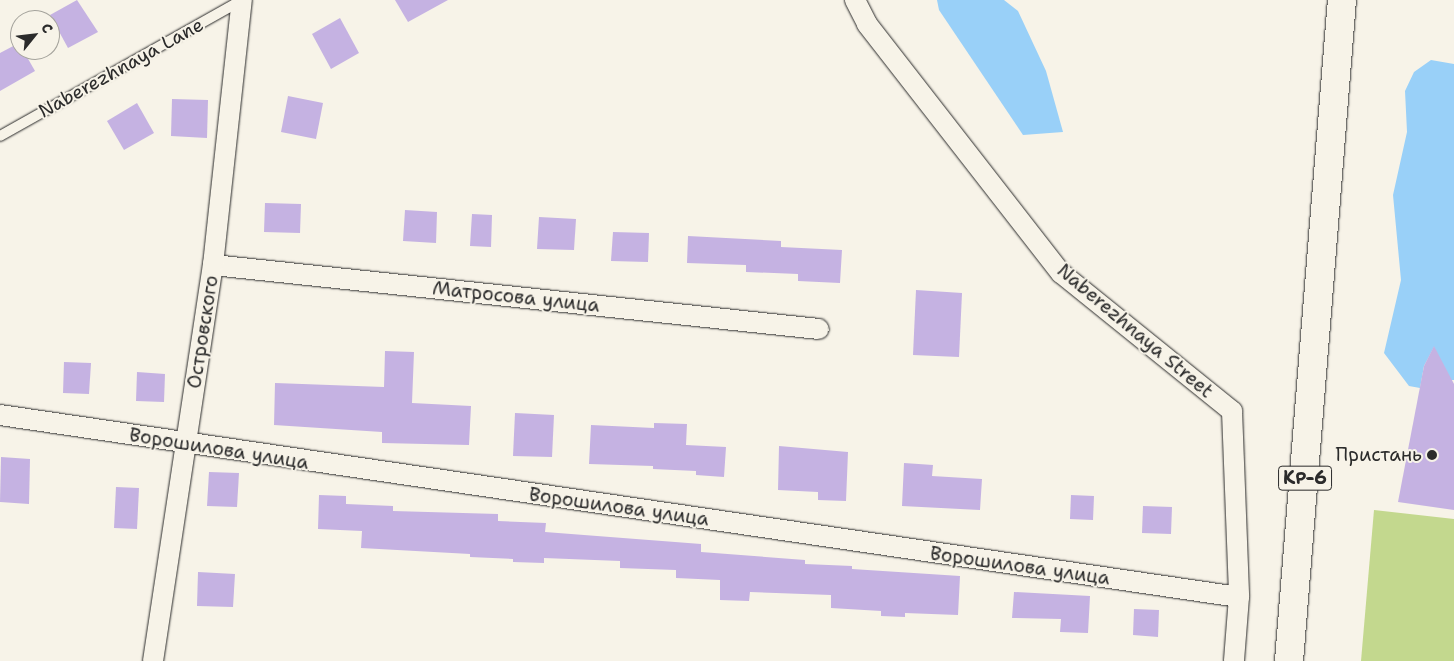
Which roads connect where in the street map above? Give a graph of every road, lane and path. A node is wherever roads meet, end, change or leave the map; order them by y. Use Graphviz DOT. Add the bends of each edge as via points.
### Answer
graph roads {
  1 [pos="242,0"];
  2 [pos="855,0"];
  3 [pos="1342,0"];
  4 [pos="0,136"];
  5 [pos="213,265"];
  6 [pos="819,329"];
  7 [pos="0,415"];
  8 [pos="185,444"];
  9 [pos="1239,597"];
  10 [pos="152,661"];
  11 [pos="1234,661"];
  12 [pos="1289,661"];
  1 -- 4 [label="lane, Naberezhnaya Lane"];
  1 -- 5 [label="street, Островского"];
  2 -- 9 [label="street, Naberezhnaya Street" via="867,24 1061,273 1232,411"];
  3 -- 12 [label="highway, KP-6" via="1321,295"];
  5 -- 6 [label="street, Матросова улица"];
  5 -- 8 [label="street, Островского"];
  7 -- 8 [label="street, Ворошилова улица"];
  8 -- 9 [label="street, Ворошилова улица"];
  8 -- 10 [label="street, Островского"];
  9 -- 11 [label="street, Naberezhnaya Street"];
}
